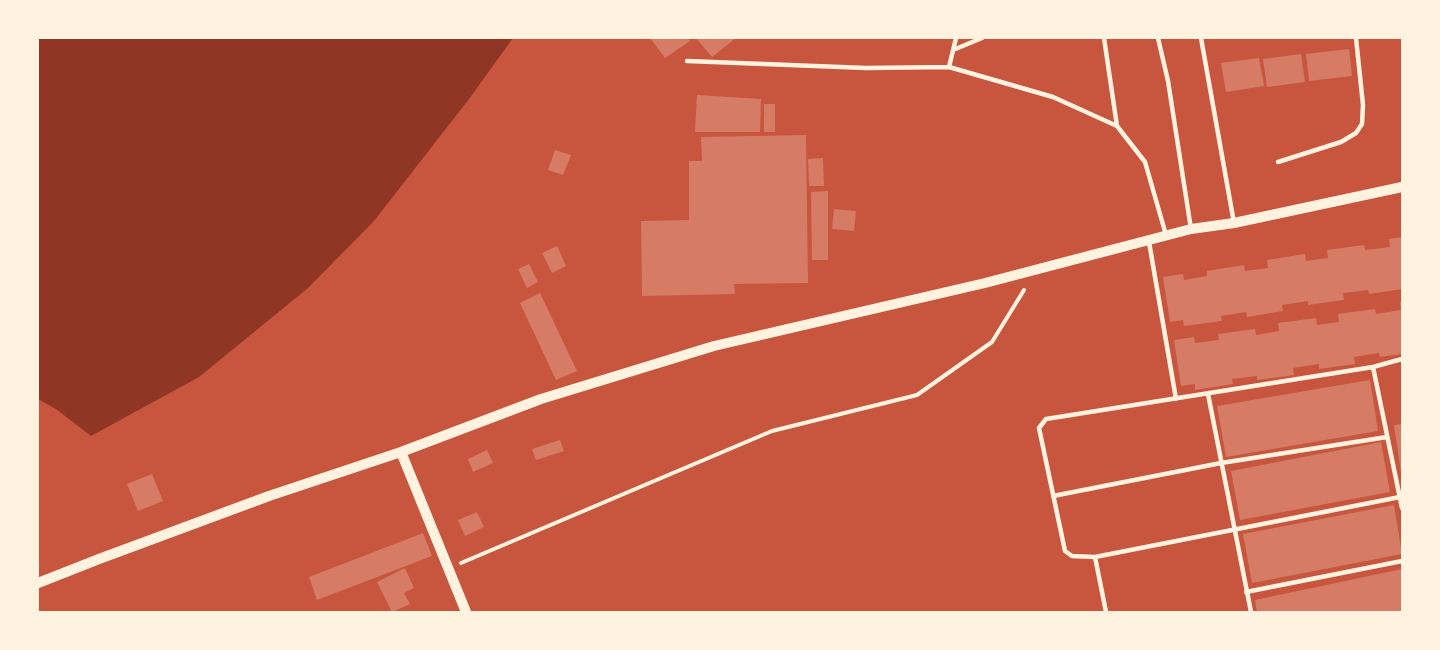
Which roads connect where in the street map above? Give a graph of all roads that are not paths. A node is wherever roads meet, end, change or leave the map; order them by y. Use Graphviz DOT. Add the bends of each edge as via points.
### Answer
graph roads {
  1 [pos="956,38"];
  2 [pos="982,38"];
  3 [pos="1104,38"];
  4 [pos="1158,38"];
  5 [pos="1201,38"];
  6 [pos="1356,38"];
  7 [pos="953,50"];
  8 [pos="687,61"];
  9 [pos="949,68"];
  10 [pos="1117,126"];
  11 [pos="1278,162"];
  12 [pos="1402,187"];
  13 [pos="1234,223"];
  14 [pos="1191,229"];
  15 [pos="1166,235"];
  16 [pos="1149,240"];
  17 [pos="1402,359"];
  18 [pos="1372,367"];
  19 [pos="1208,394"];
  20 [pos="1176,399"];
  21 [pos="1387,437"];
  22 [pos="401,452"];
  23 [pos="1221,463"];
  24 [pos="1053,496"];
  25 [pos="1400,498"];
  26 [pos="1402,508"];
  27 [pos="1235,529"];
  28 [pos="1095,557"];
  29 [pos="1402,561"];
  30 [pos="38,583"];
  31 [pos="1246,592"];
  32 [pos="466,612"];
  33 [pos="1106,612"];
  34 [pos="1251,612"];
  1 -- 7 [label="lane"];
  2 -- 7 [label="lane"];
  3 -- 10 [label="lane"];
  4 -- 14 [label="lane"];
  5 -- 13 [label="lane"];
  6 -- 11 [label="lane" via="1363,105 1362,123 1356,133 1341,142"];
  7 -- 9 [label="lane"];
  8 -- 9 [label="lane"];
  9 -- 10 [label="lane" via="1053,97"];
  10 -- 15 [label="lane" via="1145,162"];
  12 -- 13 [label="street"];
  13 -- 14 [label="street"];
  14 -- 15 [label="street"];
  15 -- 16 [label="street"];
  16 -- 20 [label="lane"];
  16 -- 22 [label="street" via="714,346 542,399"];
  17 -- 18 [label="lane"];
  18 -- 19 [label="lane"];
  18 -- 21 [label="lane"];
  19 -- 20 [label="lane"];
  19 -- 23 [label="lane"];
  20 -- 24 [label="lane" via="1046,419 1039,428"];
  21 -- 23 [label="lane"];
  21 -- 25 [label="lane"];
  22 -- 30 [label="street" via="269,496"];
  22 -- 32 [label="street"];
  23 -- 24 [label="lane"];
  23 -- 27 [label="lane"];
  24 -- 28 [label="lane" via="1065,551 1072,556"];
  25 -- 26 [label="lane"];
  25 -- 27 [label="lane"];
  27 -- 28 [label="lane"];
  27 -- 31 [label="lane"];
  28 -- 33 [label="lane"];
  29 -- 31 [label="lane"];
  31 -- 34 [label="lane"];
}
